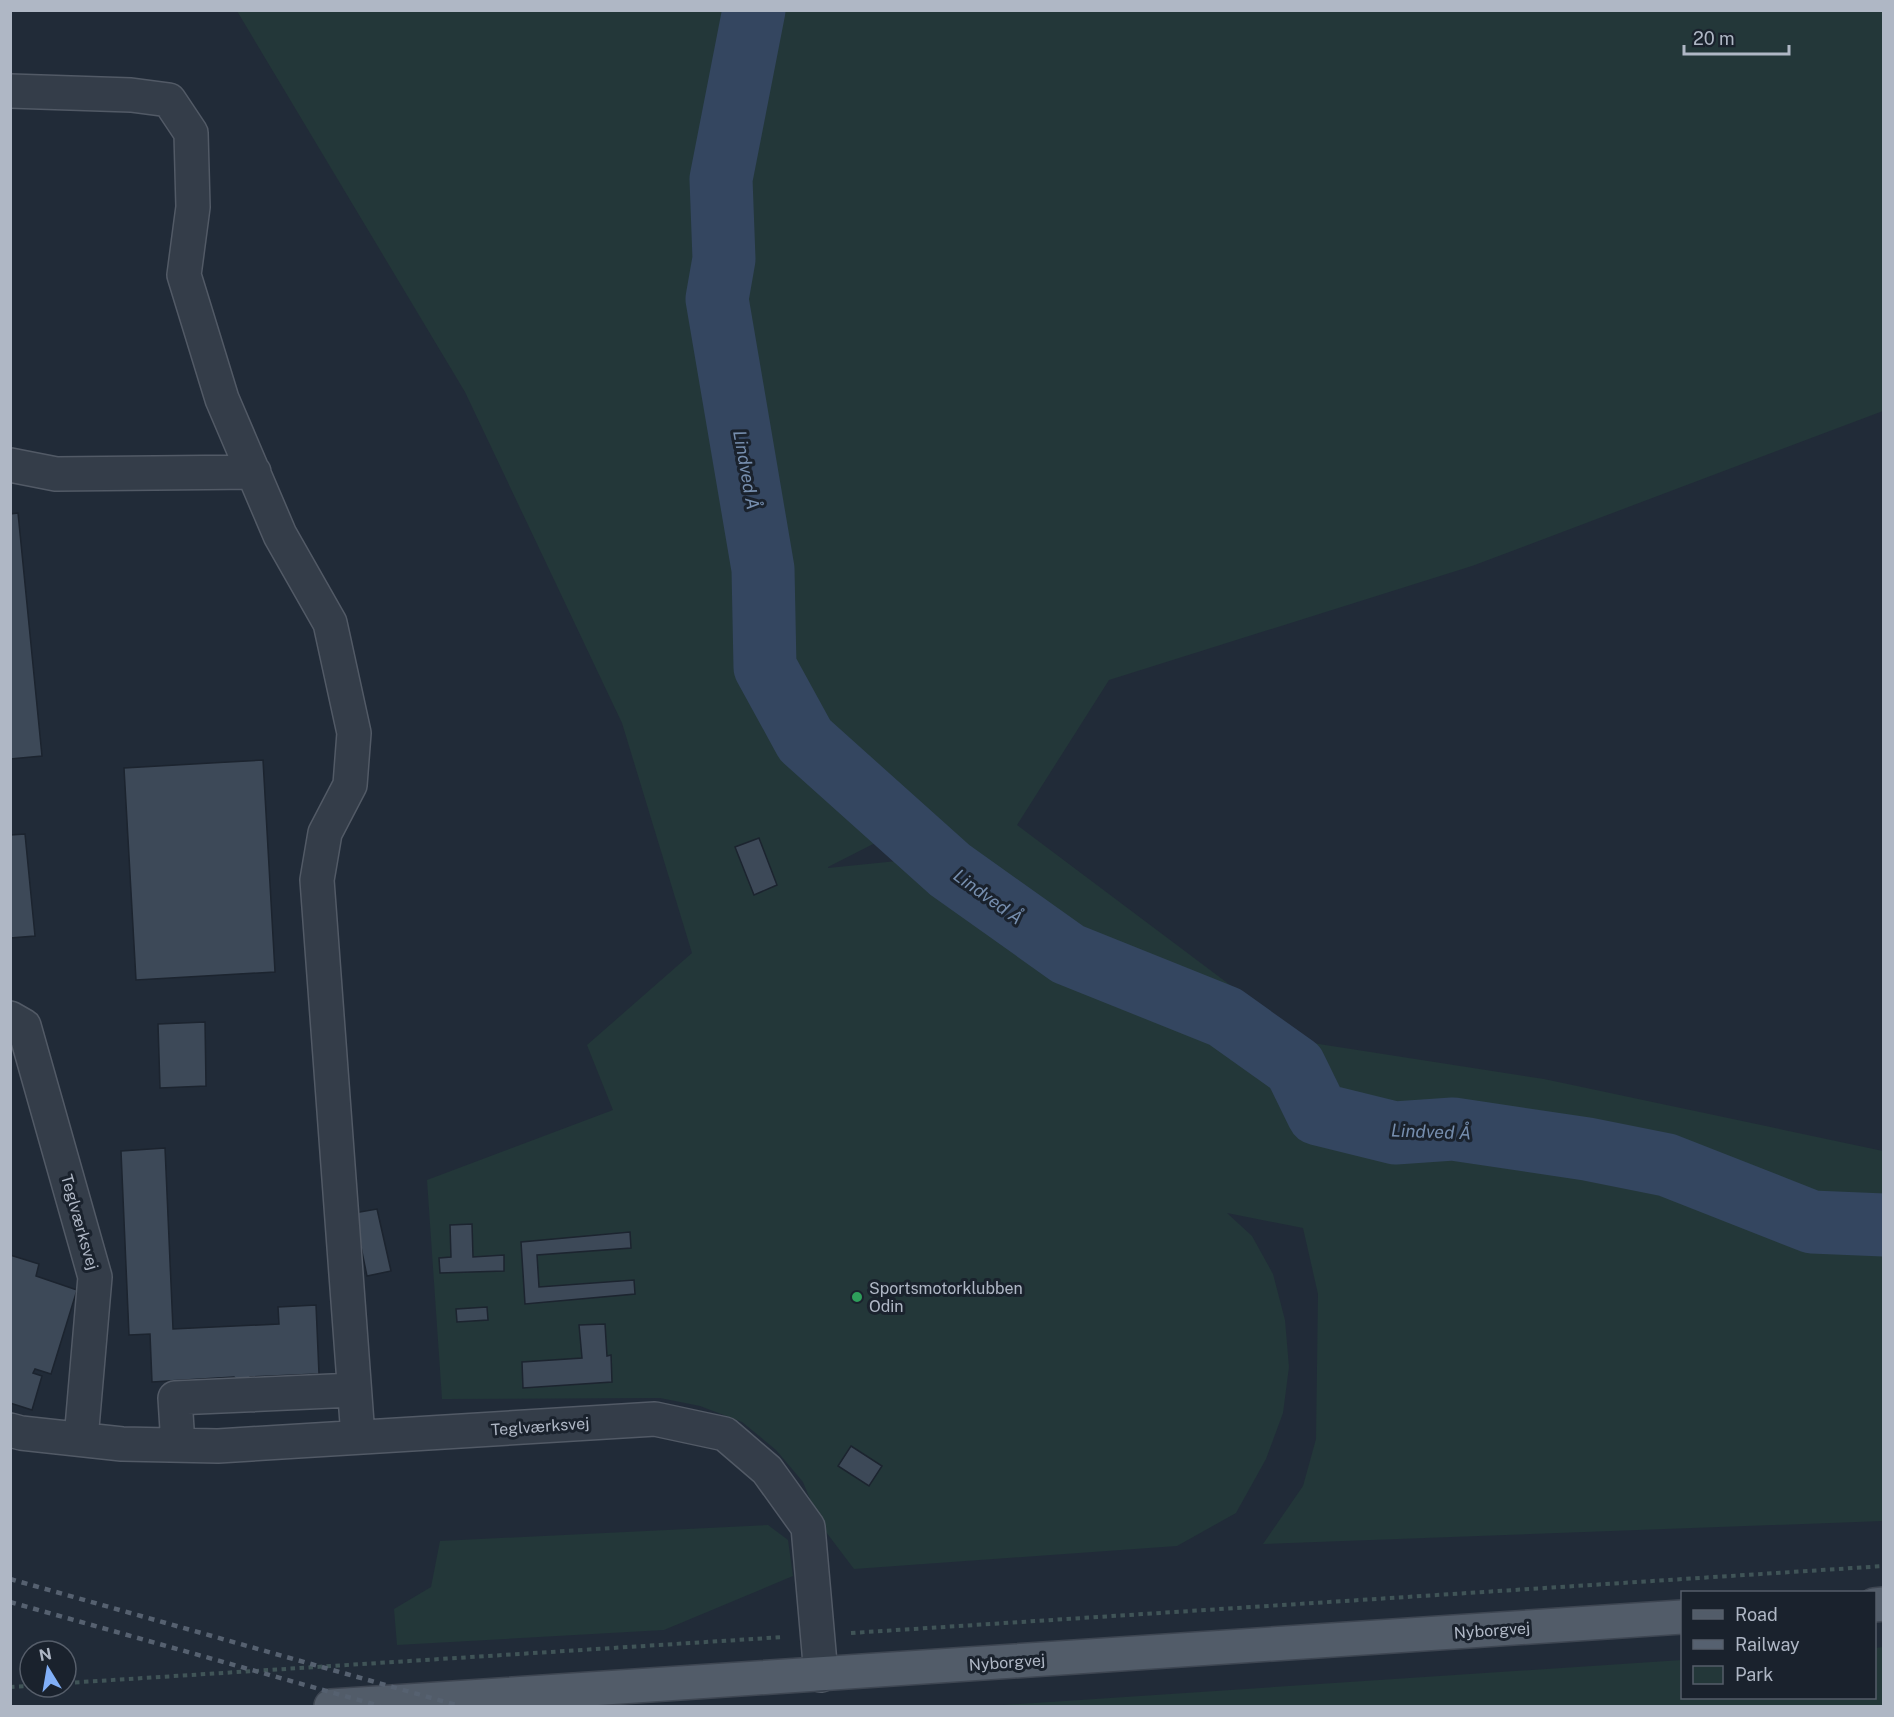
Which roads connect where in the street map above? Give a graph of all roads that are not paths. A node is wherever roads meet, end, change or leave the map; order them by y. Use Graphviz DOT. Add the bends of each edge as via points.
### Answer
graph roads {
  1 [pos="10,91"];
  2 [pos="10,465"];
  3 [pos="254,472"];
  4 [pos="10,1018"];
  5 [pos="354,1390"];
  6 [pos="10,1430"];
  7 [pos="358,1437"];
  8 [pos="81,1439"];
  9 [pos="178,1445"];
  10 [pos="1681,1617"];
  11 [pos="821,1675"];
  12 [pos="331,1707"];
  1 -- 3 [label="street" via="169,100 191,133 193,207 184,275 222,399"];
  2 -- 3 [label="street" via="56,474"];
  3 -- 5 [label="street" via="280,535 330,623 354,733 350,785 325,832 317,880"];
  4 -- 8 [label="street, Teglværksvej" via="24,1026 96,1276"];
  5 -- 7 [label="street"];
  5 -- 9 [label="street" via="175,1398"];
  6 -- 8 [label="street, Teglværksvej"];
  7 -- 9 [label="street, Teglværksvej"];
  7 -- 11 [label="street, Teglværksvej" via="655,1419 725,1434 767,1470 808,1527"];
  8 -- 9 [label="street, Teglværksvej"];
  10 -- 11 [label="main road, Nyborgvej"];
  11 -- 12 [label="main road, Nyborgvej"];
}
